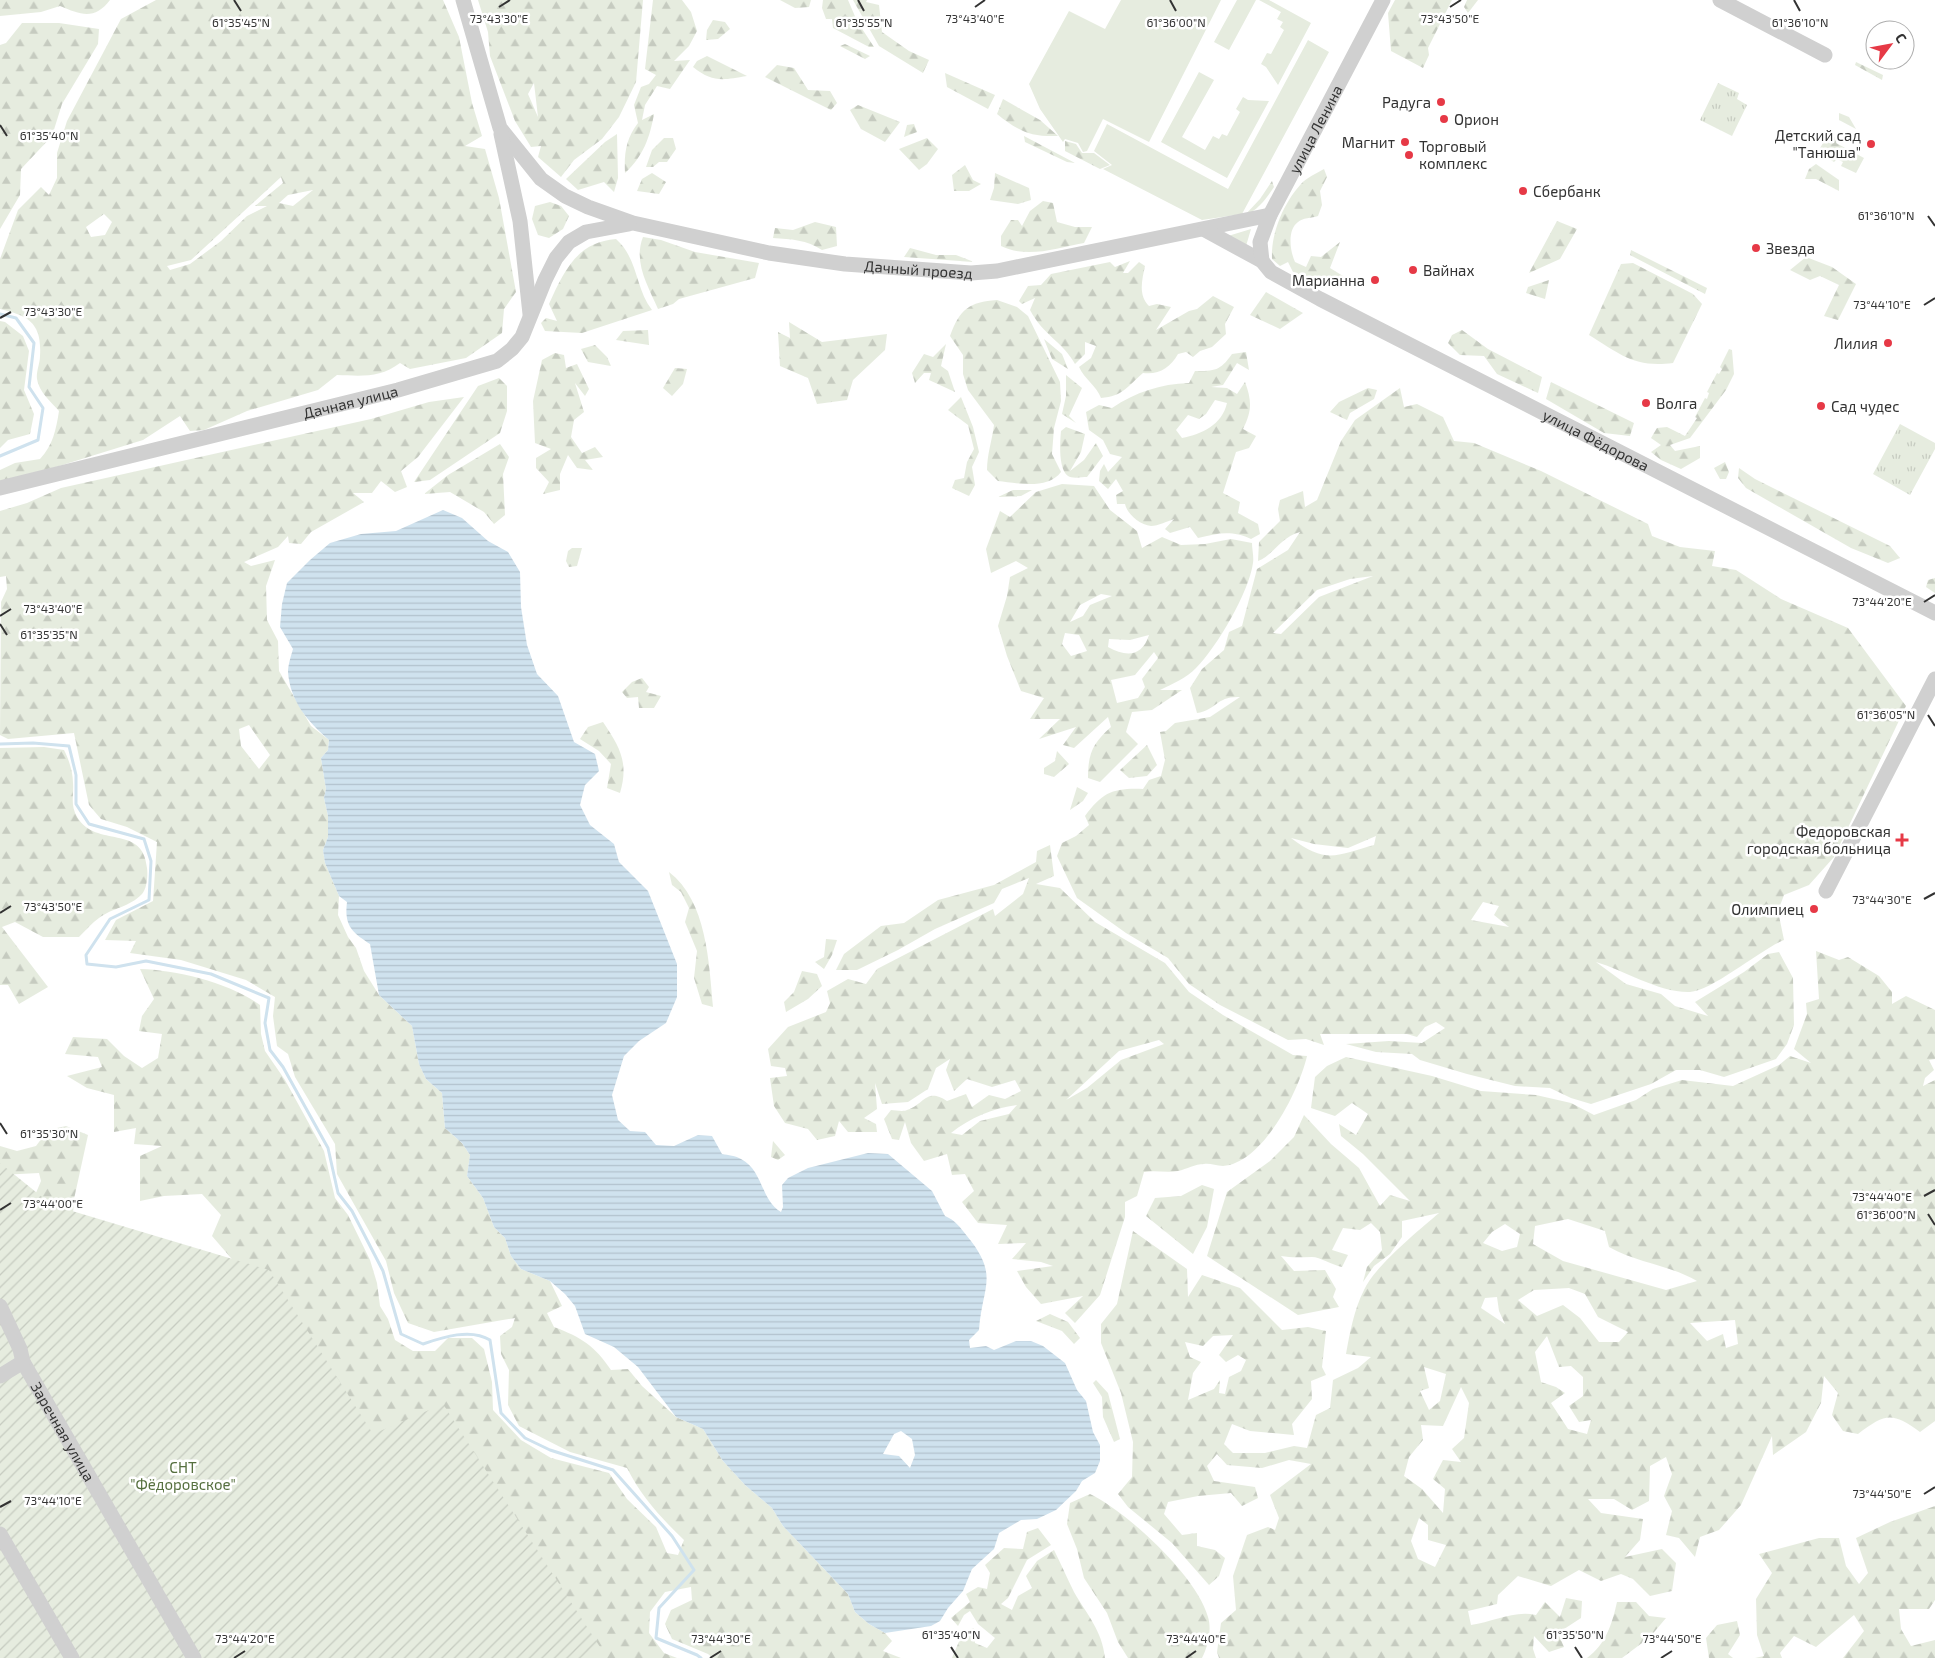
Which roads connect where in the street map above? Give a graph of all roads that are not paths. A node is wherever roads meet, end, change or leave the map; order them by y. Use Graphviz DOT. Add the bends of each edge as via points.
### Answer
graph roads {
  1 [pos="463,0"];
  2 [pos="1383,0"];
  3 [pos="1720,0"];
  4 [pos="1825,56"];
  5 [pos="500,128"];
  6 [pos="1270,215"];
  7 [pos="633,223"];
  8 [pos="1205,230"];
  9 [pos="1262,261"];
  10 [pos="530,318"];
  11 [pos="0,488"];
  12 [pos="1935,613"];
  13 [pos="1935,679"];
  14 [pos="1826,891"];
  15 [pos="0,1306"];
  16 [pos="23,1362"];
  17 [pos="0,1376"];
  18 [pos="0,1534"];
  19 [pos="72,1658"];
  20 [pos="194,1658"];
  1 -- 5 [label="street"];
  2 -- 6 [label="street, улица Ленина"];
  3 -- 4 [label="street"];
  5 -- 7 [label="street, Дачный проезд" via="541,179 565,196"];
  5 -- 10 [label="street" via="520,221"];
  6 -- 8 [label="street, Дачный проезд"];
  6 -- 9 [label="street, улица Ленина" via="1260,242"];
  7 -- 8 [label="street, Дачный проезд" via="769,253 971,273 997,271"];
  7 -- 10 [label="street, Дачная улица" via="586,232 569,242 556,258"];
  8 -- 9 [label="street, улица Фёдорова"];
  9 -- 12 [label="street, улица Фёдорова" via="1271,272 1320,299"];
  10 -- 11 [label="street, Дачная улица" via="512,350 498,361 477,368"];
  13 -- 14 [label="street"];
  15 -- 16 [label="street, Заречная улица" via="17,1340"];
  16 -- 17 [label="street"];
  16 -- 20 [label="street, Заречная улица"];
  18 -- 19 [label="street"];
}
